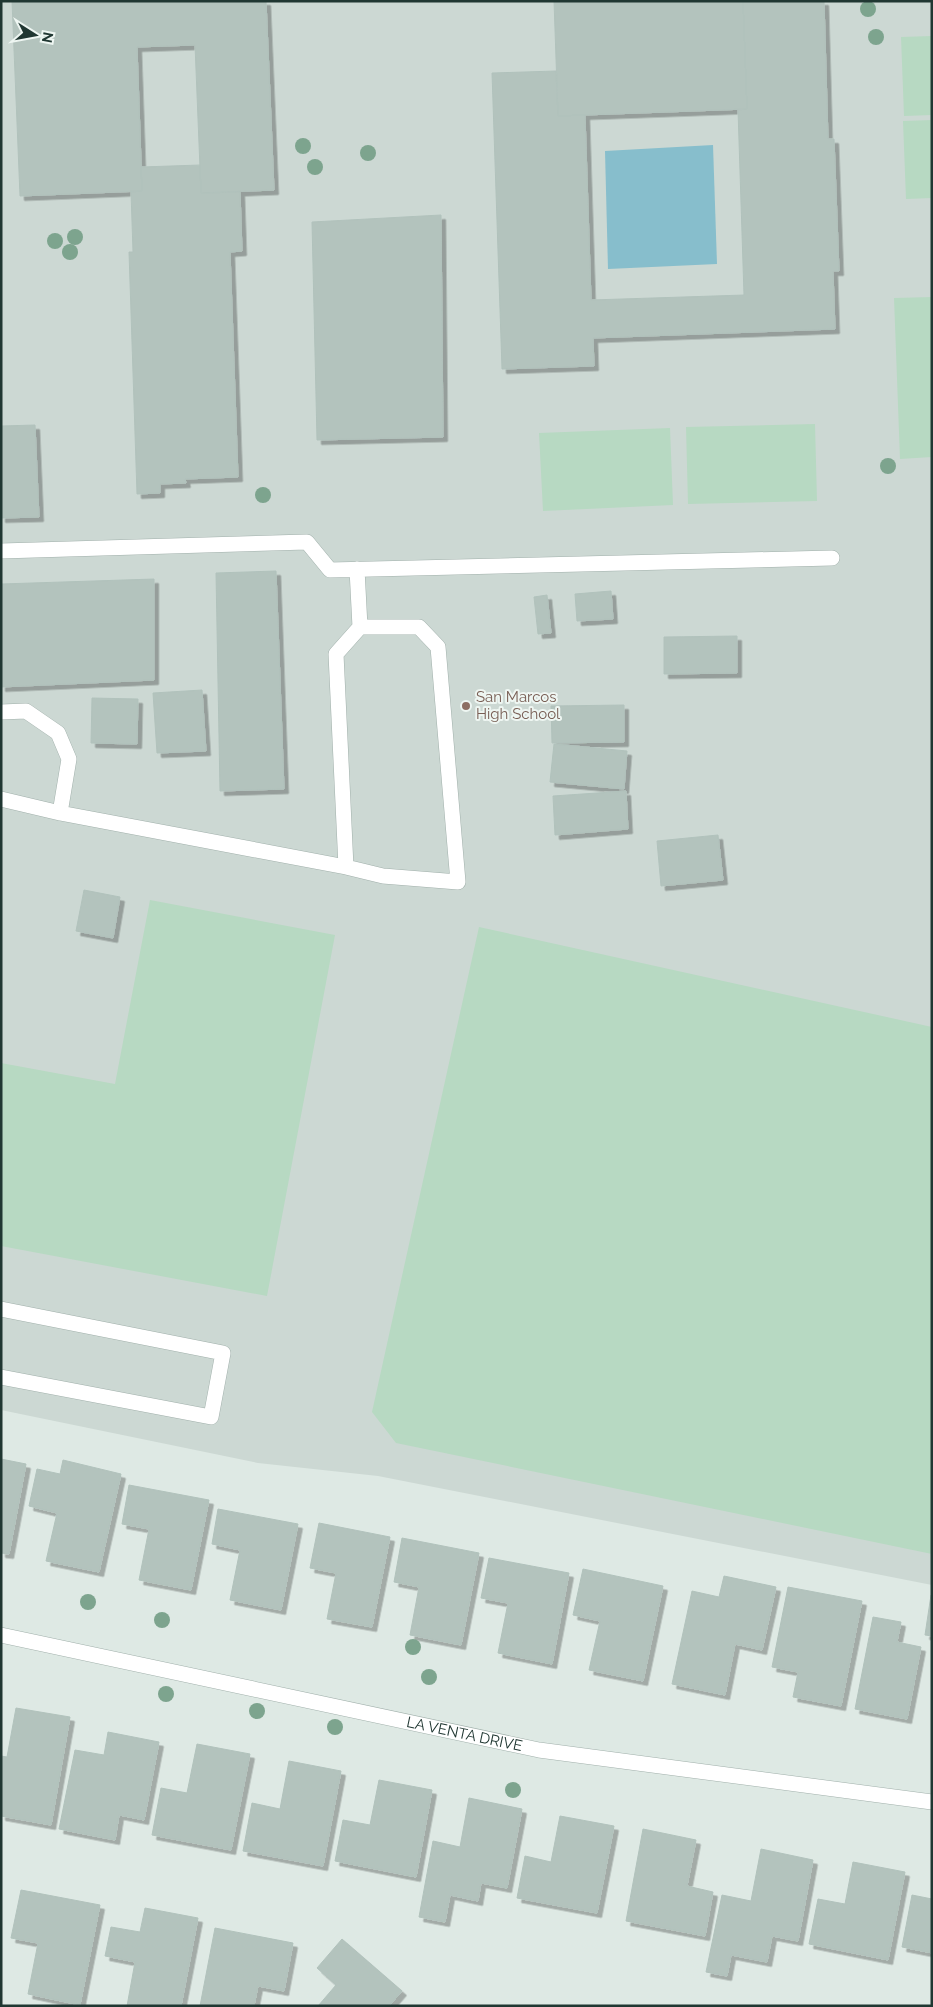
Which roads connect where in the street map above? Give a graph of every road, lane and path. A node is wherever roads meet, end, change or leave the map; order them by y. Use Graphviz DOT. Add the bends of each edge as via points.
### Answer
graph roads {
  1 [pos="1,551"];
  2 [pos="832,558"];
  3 [pos="357,569"];
  4 [pos="360,627"];
  5 [pos="1,712"];
  6 [pos="1,799"];
  7 [pos="60,812"];
  8 [pos="346,867"];
  9 [pos="1,1309"];
  10 [pos="1,1377"];
  11 [pos="1,1635"];
  12 [pos="932,1802"];
  1 -- 3 [label="street" via="306,542 330,570"];
  2 -- 3 [label="street"];
  3 -- 4 [label="street"];
  4 -- 8 [label="street" via="336,654"];
  4 -- 8 [label="street" via="420,627 438,647 458,882 382,876"];
  5 -- 7 [label="street" via="26,712 58,733 69,760"];
  6 -- 7 [label="street"];
  7 -- 8 [label="street"];
  9 -- 10 [label="street" via="223,1353 211,1417"];
  11 -- 12 [label="street, LA VENTA DRIVE" via="539,1750"];
}
